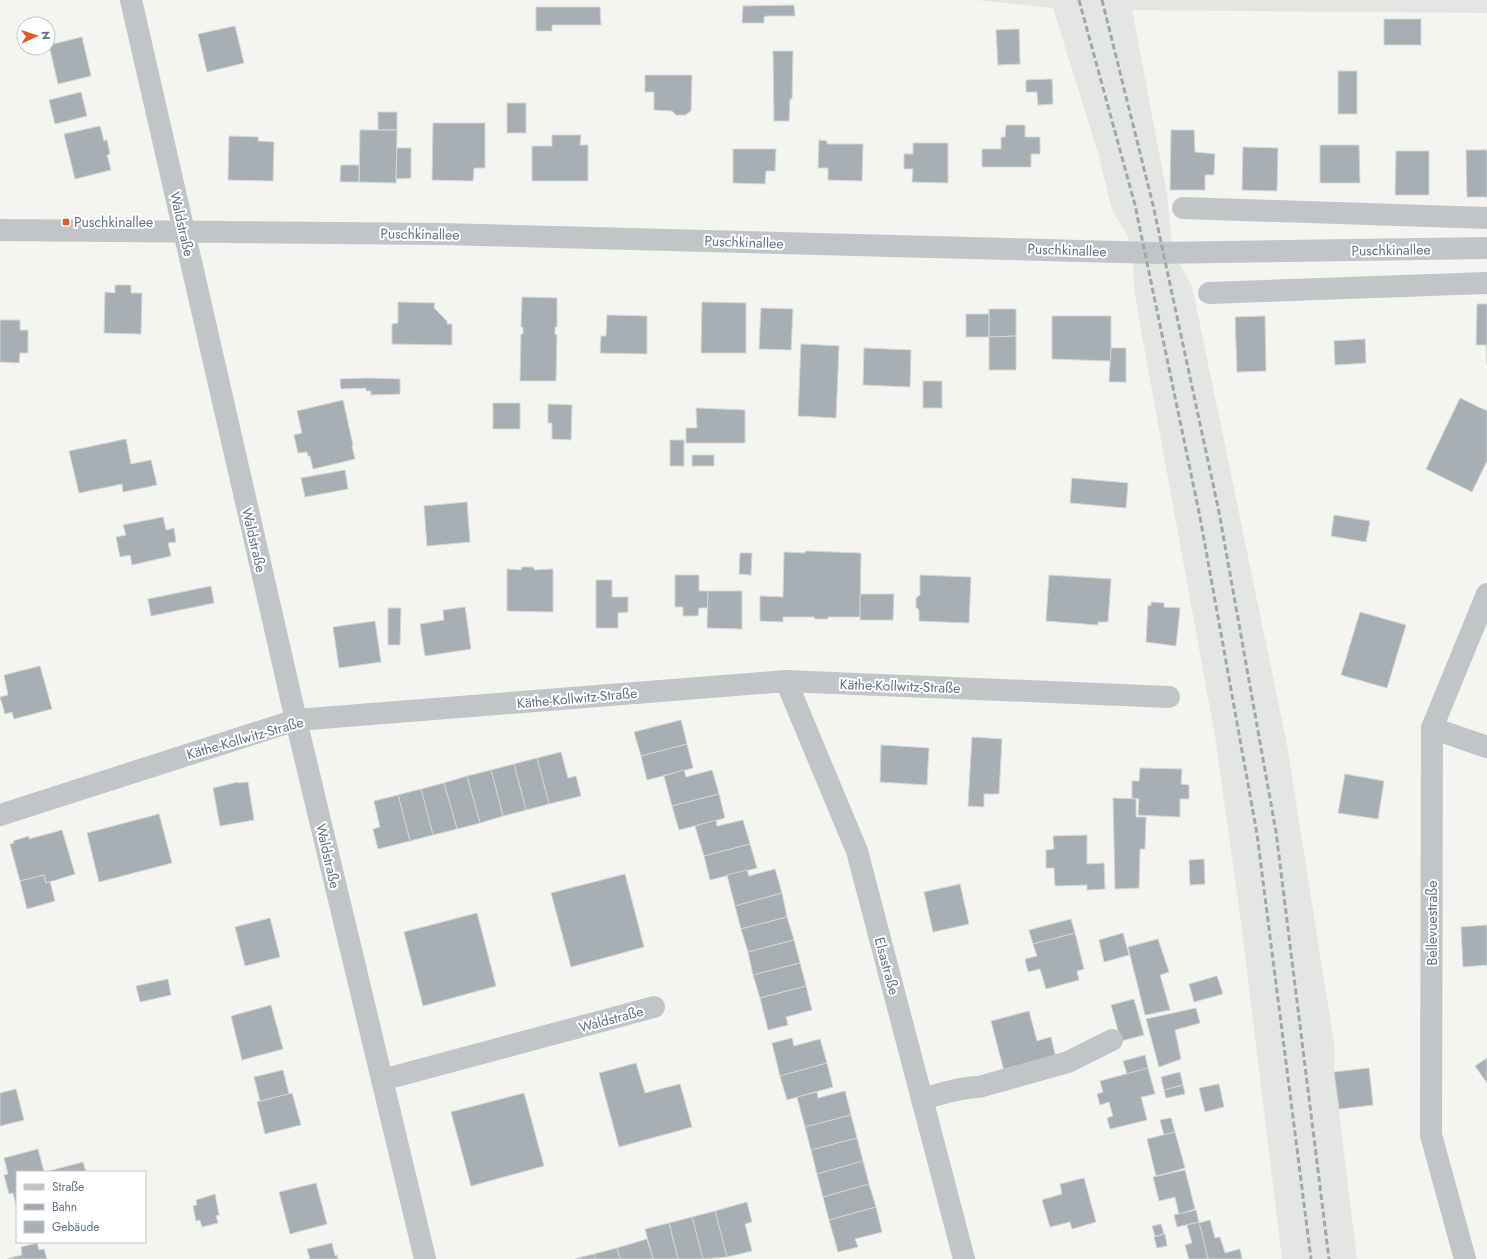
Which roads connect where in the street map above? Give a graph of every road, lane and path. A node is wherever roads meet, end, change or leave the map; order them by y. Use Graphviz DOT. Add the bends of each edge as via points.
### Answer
graph roads {
  1 [pos="131,0"];
  2 [pos="1183,208"];
  3 [pos="1487,218"];
  4 [pos="0,230"];
  5 [pos="184,233"];
  6 [pos="1487,248"];
  7 [pos="1487,283"];
  8 [pos="1209,293"];
  9 [pos="1487,594"];
  10 [pos="786,681"];
  11 [pos="1169,696"];
  12 [pos="296,720"];
  13 [pos="1432,728"];
  14 [pos="1487,747"];
  15 [pos="0,816"];
  16 [pos="654,1007"];
  17 [pos="1112,1040"];
  18 [pos="382,1080"];
  19 [pos="922,1099"];
  20 [pos="425,1259"];
  21 [pos="964,1259"];
  22 [pos="1465,1259"];
  1 -- 5 [label="street, Waldstraße"];
  2 -- 3 [label="street"];
  4 -- 5 [label="street, Puschkinallee"];
  5 -- 6 [label="street, Puschkinallee" via="440,234 1155,252"];
  5 -- 12 [label="street, Waldstraße"];
  7 -- 8 [label="street"];
  9 -- 13 [label="street, Bellevuestraße"];
  10 -- 11 [label="street, Käthe-Kollwitz-Straße"];
  10 -- 12 [label="street, Käthe-Kollwitz-Straße"];
  10 -- 19 [label="street, Elsastraße" via="857,851"];
  12 -- 15 [label="street, Käthe-Kollwitz-Straße"];
  12 -- 18 [label="street, Waldstraße"];
  13 -- 14 [label="street"];
  13 -- 22 [label="street, Bellevuestraße" via="1431,1136"];
  16 -- 18 [label="street, Waldstraße"];
  17 -- 19 [label="street" via="1068,1062 979,1087"];
  18 -- 20 [label="street, Waldstraße"];
  19 -- 21 [label="street, Elsastraße"];
}
